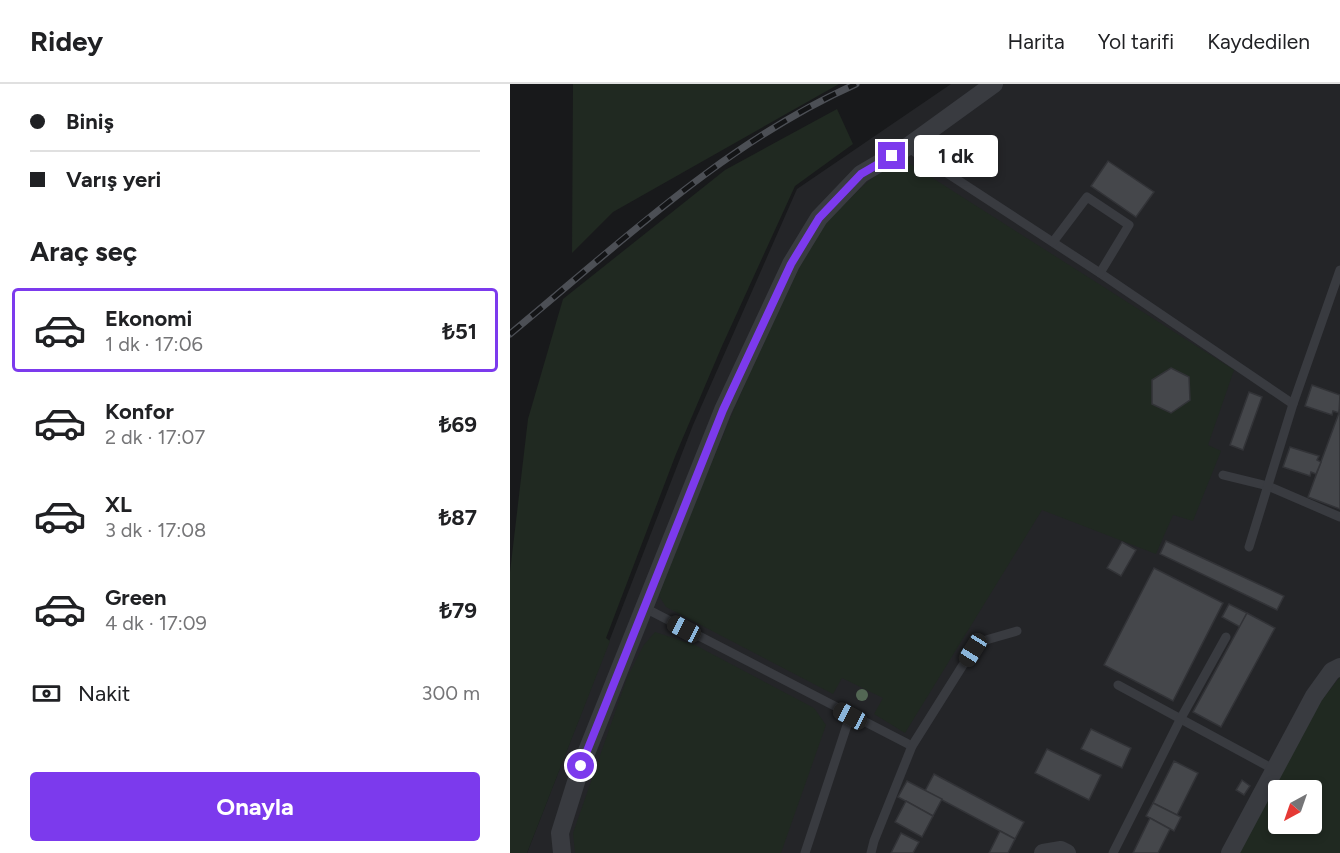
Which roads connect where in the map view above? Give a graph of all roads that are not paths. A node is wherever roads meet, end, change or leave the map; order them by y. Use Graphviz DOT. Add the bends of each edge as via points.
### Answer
graph roads {
  1 [pos="994,84"];
  2 [pos="907,147"];
  3 [pos="1053,242"];
  4 [pos="1340,270"];
  5 [pos="1100,273"];
  6 [pos="1293,404"];
  7 [pos="1223,475"];
  8 [pos="1268,486"];
  9 [pos="1340,517"];
  10 [pos="1249,547"];
  11 [pos="643,607"];
  12 [pos="1017,631"];
  13 [pos="1226,637"];
  14 [pos="1340,667"];
  15 [pos="1118,685"];
  16 [pos="850,716"];
  17 [pos="1181,718"];
  18 [pos="912,746"];
  19 [pos="1275,770"];
  20 [pos="562,853"];
  21 [pos="805,853"];
  22 [pos="871,853"];
  23 [pos="1043,853"];
  24 [pos="1066,853"];
  25 [pos="1113,853"];
  26 [pos="1230,853"];
  1 -- 2 [label="street"];
  2 -- 3 [label="lane"];
  2 -- 11 [label="street" via="861,174 819,218 791,264 723,410"];
  3 -- 5 [label="lane"];
  3 -- 5 [label="lane" via="1087,197 1129,225"];
  4 -- 6 [label="lane"];
  5 -- 6 [label="lane"];
  6 -- 8 [label="lane"];
  7 -- 8 [label="lane"];
  8 -- 9 [label="lane"];
  8 -- 10 [label="lane"];
  11 -- 16 [label="lane"];
  11 -- 20 [label="street" via="563,820"];
  12 -- 18 [label="lane" via="986,640 973,650"];
  13 -- 17 [label="lane"];
  14 -- 19 [label="street" via="1332,671 1314,696"];
  15 -- 17 [label="lane"];
  16 -- 18 [label="lane"];
  16 -- 21 [label="lane"];
  17 -- 19 [label="lane"];
  17 -- 25 [label="lane"];
  18 -- 22 [label="lane"];
  19 -- 26 [label="street"];
  23 -- 24 [label="street"];
}
